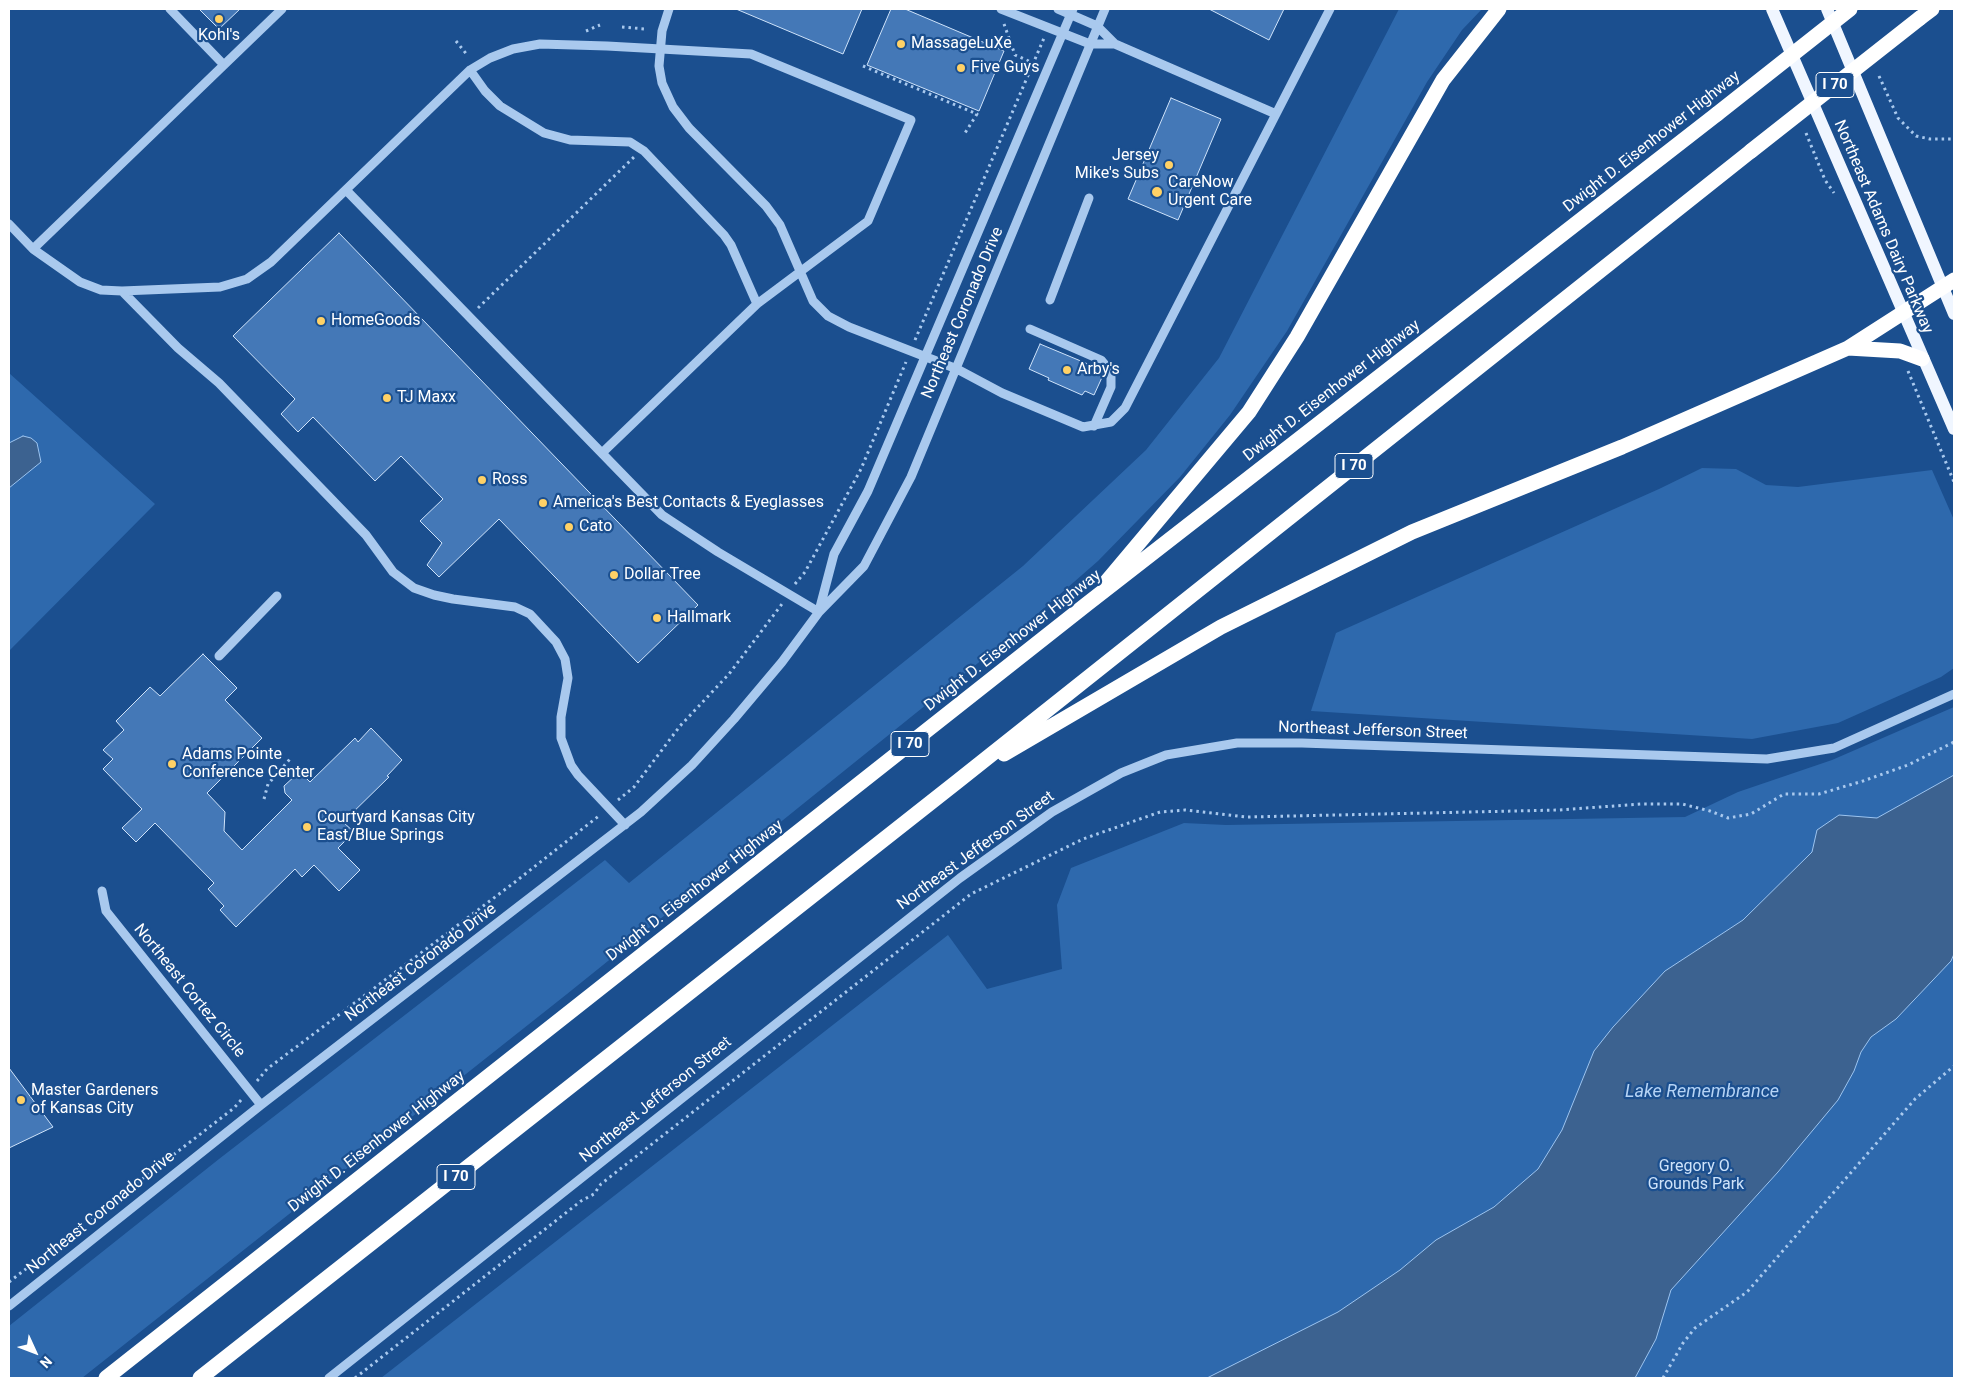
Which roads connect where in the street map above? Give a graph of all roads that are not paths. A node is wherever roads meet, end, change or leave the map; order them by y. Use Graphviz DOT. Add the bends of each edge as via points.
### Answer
graph roads {
  1 [pos="170,9"];
  2 [pos="282,9"];
  3 [pos="669,9"];
  4 [pos="1058,9"];
  5 [pos="1105,9"];
  6 [pos="1330,9"];
  7 [pos="1499,9"];
  8 [pos="1772,9"];
  9 [pos="1827,9"];
  10 [pos="1850,9"];
  11 [pos="1932,9"];
  12 [pos="1002,12"];
  13 [pos="1072,12"];
  14 [pos="1097,26"];
  15 [pos="1063,33"];
  16 [pos="1090,44"];
  17 [pos="1115,44"];
  18 [pos="660,50"];
  19 [pos="224,64"];
  20 [pos="470,70"];
  21 [pos="1276,114"];
  22 [pos="346,190"];
  23 [pos="1089,198"];
  24 [pos="9,224"];
  25 [pos="33,249"];
  26 [pos="800,272"];
  27 [pos="1949,284"];
  28 [pos="122,291"];
  29 [pos="1050,300"];
  30 [pos="757,304"];
  31 [pos="1903,313"];
  32 [pos="1954,314"];
  33 [pos="1030,329"];
  34 [pos="1848,348"];
  35 [pos="926,357"];
  36 [pos="1922,359"];
  37 [pos="957,369"];
  38 [pos="1094,426"];
  39 [pos="1954,429"];
  40 [pos="602,453"];
  41 [pos="277,596"];
  42 [pos="1087,604"];
  43 [pos="819,612"];
  44 [pos="219,656"];
  45 [pos="1954,694"];
  46 [pos="958,781"];
  47 [pos="625,825"];
  48 [pos="102,892"];
  49 [pos="261,1105"];
  50 [pos="9,1306"];
  51 [pos="106,1378"];
  52 [pos="200,1378"];
  53 [pos="329,1378"];
  1 -- 19 [label="street"];
  2 -- 19 [label="street"];
  3 -- 18 [label="street"];
  4 -- 13 [label="street"];
  5 -- 14 [label="street, Northeast Coronado Drive"];
  6 -- 21 [label="street"];
  7 -- 42 [label="highway" via="1444,80 1296,337 1249,412"];
  8 -- 31 [label="main road, Northeast Adams Dairy Parkway"];
  9 -- 27 [label="main road, Northeast Adams Dairy Parkway"];
  10 -- 42 [label="highway, Dwight D. Eisenhower Highway / I 70, bridge"];
  11 -- 46 [label="highway, I 70, bridge"];
  12 -- 15 [label="street"];
  13 -- 14 [label="street"];
  13 -- 15 [label="street, Northeast Coronado Drive"];
  14 -- 16 [label="street, Northeast Coronado Drive"];
  14 -- 17 [label="street"];
  15 -- 16 [label="street"];
  15 -- 35 [label="street, Northeast Coronado Drive"];
  16 -- 17 [label="street"];
  16 -- 37 [label="street, Northeast Coronado Drive"];
  17 -- 21 [label="street"];
  18 -- 20 [label="street" via="540,44 513,49"];
  18 -- 26 [label="street" via="662,83 673,107 689,128 766,206 780,225"];
  18 -- 26 [label="street" via="751,54 911,120 868,221"];
  19 -- 25 [label="street"];
  20 -- 22 [label="street"];
  20 -- 30 [label="street" via="500,106 544,133 570,140 630,142 644,151 724,235"];
  21 -- 38 [label="street" via="1125,408 1111,422"];
  22 -- 28 [label="street" via="271,262 247,279 220,287"];
  22 -- 40 [label="street"];
  23 -- 29 [label="street"];
  24 -- 25 [label="street"];
  25 -- 28 [label="street" via="80,282 101,290"];
  26 -- 30 [label="street"];
  26 -- 35 [label="street" via="813,301 828,316"];
  27 -- 31 [label="highway"];
  27 -- 32 [label="main road, Northeast Adams Dairy Parkway"];
  28 -- 47 [label="street" via="178,348 219,383 366,535 393,572 414,588 434,595 515,607 530,614 556,642 565,659 568,678 561,738 571,765"];
  30 -- 40 [label="street"];
  31 -- 34 [label="highway"];
  31 -- 36 [label="main road, Northeast Adams Dairy Parkway"];
  33 -- 38 [label="street" via="1101,360 1111,372 1111,387"];
  34 -- 36 [label="highway" via="1900,351"];
  34 -- 46 [label="highway" via="1622,447 1412,532 1222,627"];
  35 -- 37 [label="street"];
  35 -- 43 [label="street, Northeast Coronado Drive" via="868,491 834,554"];
  36 -- 39 [label="main road, Northeast Adams Dairy Parkway"];
  37 -- 38 [label="street" via="1002,393 1083,427"];
  37 -- 43 [label="street, Northeast Coronado Drive" via="911,477 864,566"];
  40 -- 43 [label="street" via="672,524"];
  41 -- 44 [label="street"];
  42 -- 51 [label="highway, Dwight D. Eisenhower Highway / I 70"];
  43 -- 47 [label="street, Northeast Coronado Drive" via="734,719 692,765"];
  45 -- 53 [label="street, Northeast Jefferson Street" via="1834,748 1767,760 1237,743 1166,755 1121,773 1052,812 960,878"];
  46 -- 52 [label="highway, I 70"];
  47 -- 49 [label="street, Northeast Coronado Drive"];
  48 -- 49 [label="street, Northeast Cortez Circle" via="106,911"];
  49 -- 50 [label="street, Northeast Coronado Drive"];
}
